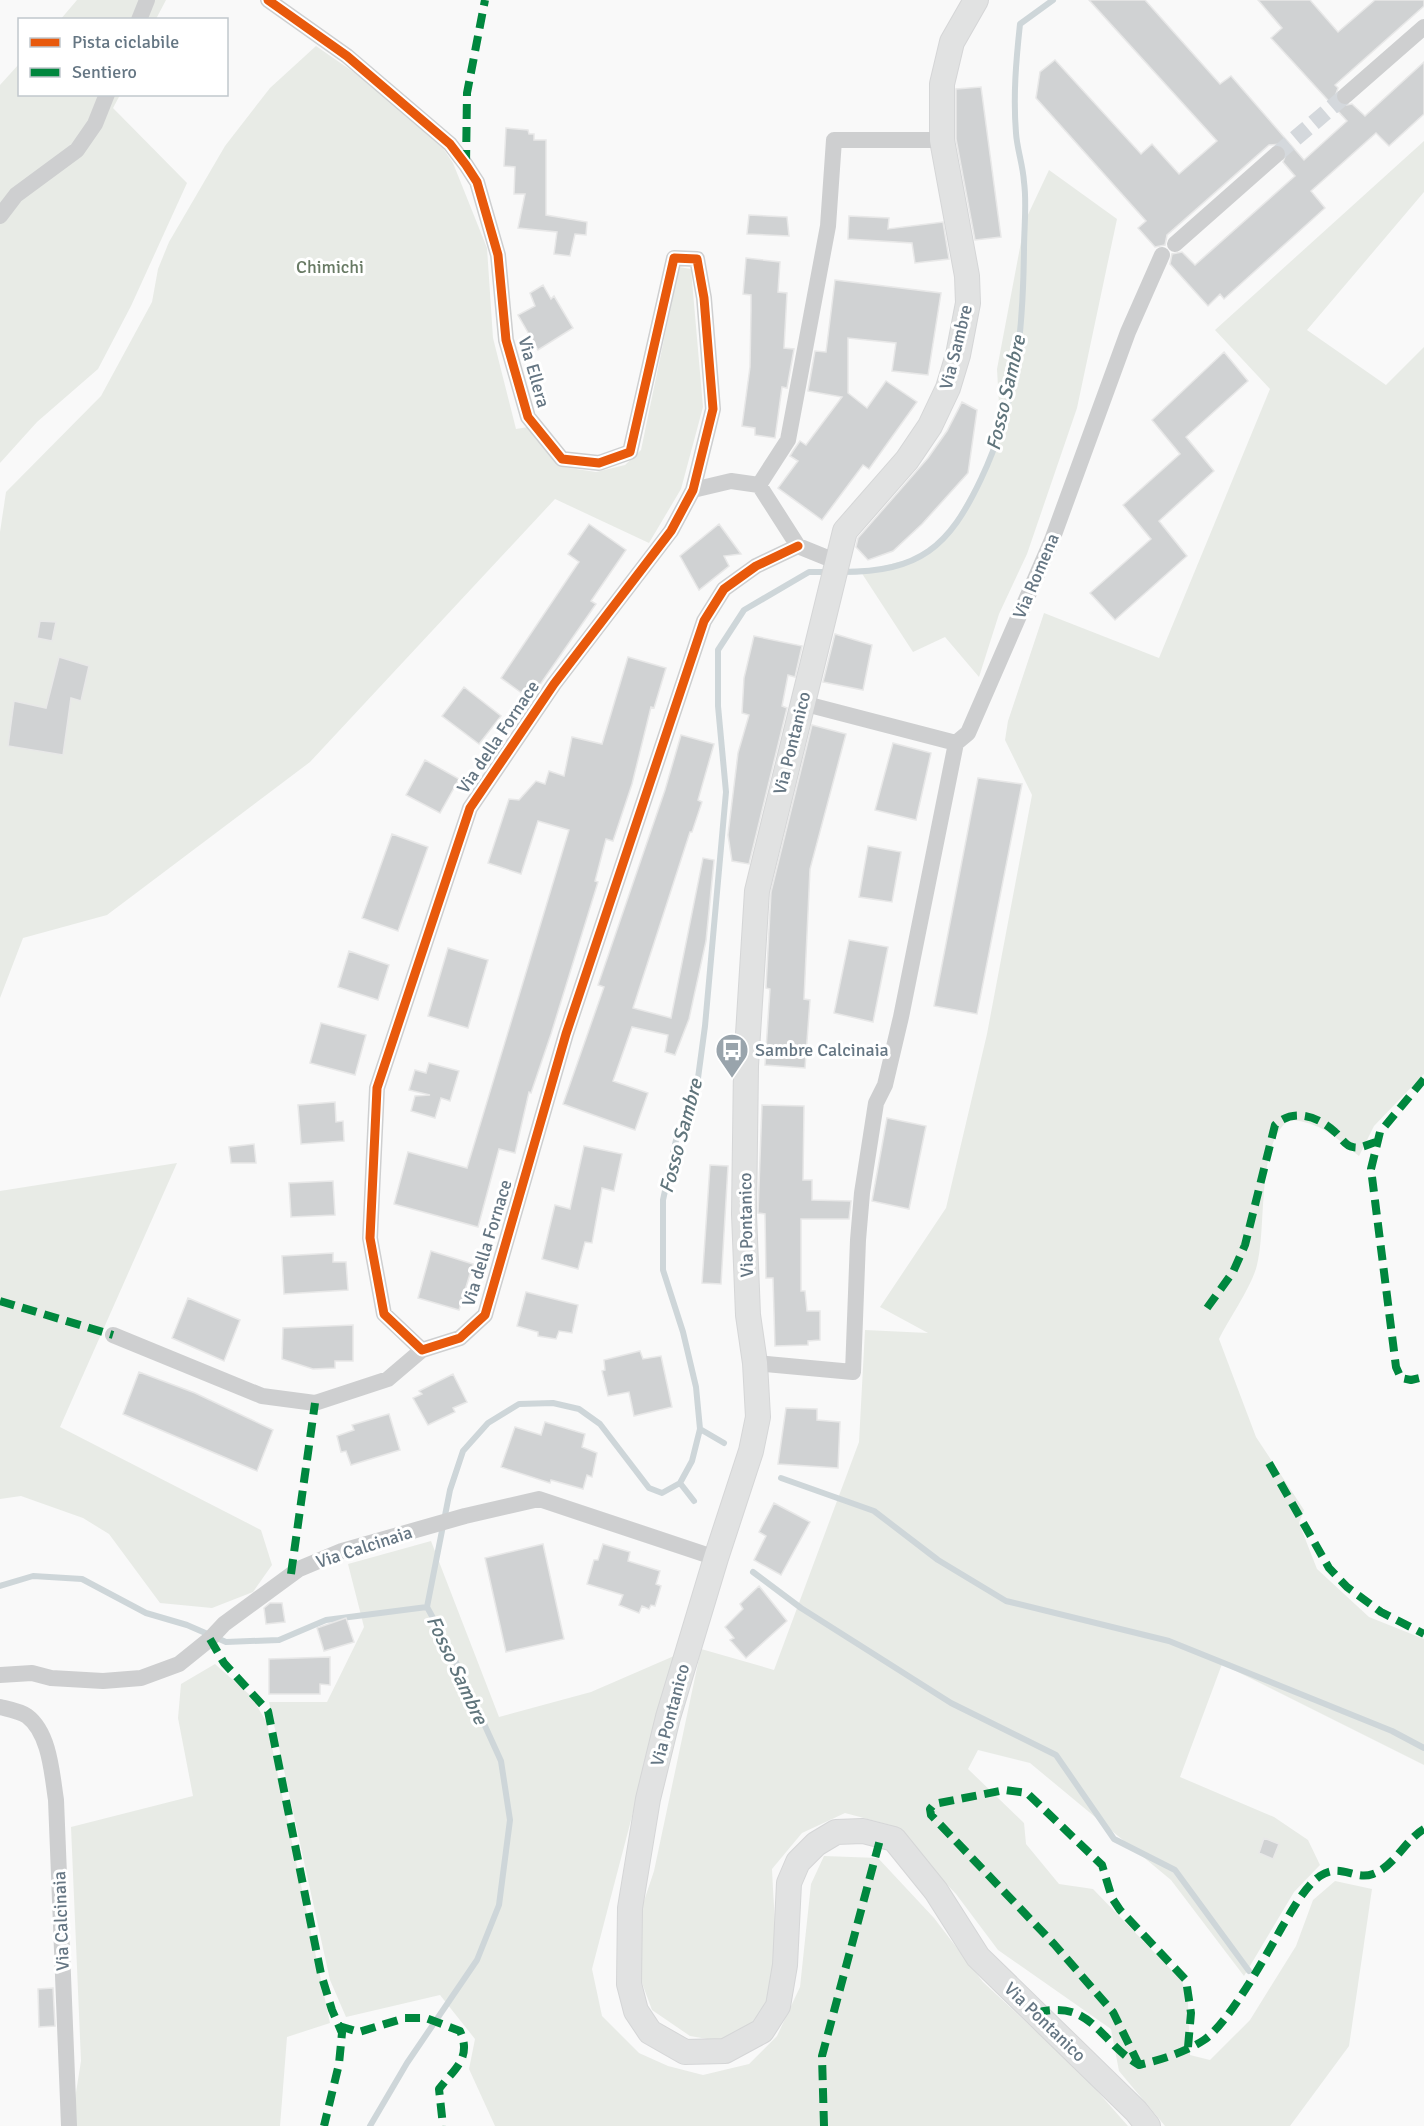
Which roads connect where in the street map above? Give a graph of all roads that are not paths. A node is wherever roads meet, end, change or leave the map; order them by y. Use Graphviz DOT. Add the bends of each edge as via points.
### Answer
graph roads {
  1 [pos="147,0"];
  2 [pos="268,0"];
  3 [pos="976,0"];
  4 [pos="140,18"];
  5 [pos="1424,27"];
  6 [pos="106,96"];
  7 [pos="1345,96"];
  8 [pos="942,140"];
  9 [pos="1277,154"];
  10 [pos="0,216"];
  11 [pos="759,485"];
  12 [pos="693,490"];
  13 [pos="798,546"];
  14 [pos="835,564"];
  15 [pos="822,619"];
  16 [pos="802,704"];
  17 [pos="956,743"];
  18 [pos="113,1335"];
  19 [pos="422,1350"];
  20 [pos="755,1363"];
  21 [pos="716,1558"];
  22 [pos="0,1675"];
  23 [pos="0,1707"];
  24 [pos="69,2126"];
  25 [pos="1148,2126"];
  1 -- 4 [label="street"];
  2 -- 12 [label="street, Via Ellera" via="347,56 450,144 477,182 498,255 506,340 528,417 562,459 599,463 630,452 674,258 697,259 713,409"];
  3 -- 8 [label="street, Via Sambre" via="952,42 942,84"];
  5 -- 7 [label="street"];
  6 -- 10 [label="street" via="95,124 77,150 16,195"];
  8 -- 11 [label="street" via="834,140 828,215 788,440"];
  8 -- 14 [label="street, Via Sambre" via="968,276 968,303 958,356 930,426 907,460 844,531"];
  9 -- 17 [label="street, Via Romena" via="1169,249 1128,332 1048,549 968,734"];
  11 -- 12 [label="street" via="731,481"];
  11 -- 13 [label="street"];
  12 -- 19 [label="street, Via della Fornace" via="671,531 554,684 470,808 377,1088 370,1238 384,1314"];
  13 -- 14 [label="street"];
  13 -- 19 [label="street, Via della Fornace" via="756,566 724,589 704,621 566,1034 484,1315 460,1338"];
  14 -- 15 [label="street, Via Sambre"];
  15 -- 16 [label="street, Via Pontanico"];
  16 -- 17 [label="street"];
  16 -- 20 [label="street, Via Pontanico" via="757,891 746,1066 744,1214 748,1315"];
  17 -- 20 [label="street" via="901,1017 885,1085 876,1103 869,1144 858,1240 853,1372"];
  18 -- 19 [label="street" via="262,1396 315,1403 388,1379"];
  20 -- 21 [label="street, Via Pontanico" via="758,1417 752,1451"];
  21 -- 22 [label="street, Via Calcinaia" via="539,1499 342,1551 299,1569 224,1624 179,1665 141,1678 102,1681 32,1673"];
  21 -- 25 [label="street, Via Pontanico" via="668,1717 648,1799 630,1908 629,1984 636,2011 650,2032 685,2052 725,2051 762,2031 778,2006 785,1965 789,1883 798,1862 836,1832 863,1831 894,1839 936,1891 978,1957"];
  23 -- 24 [label="street, Via Calcinaia" via="27,1717 40,1732 50,1759 55,1790"];
}
